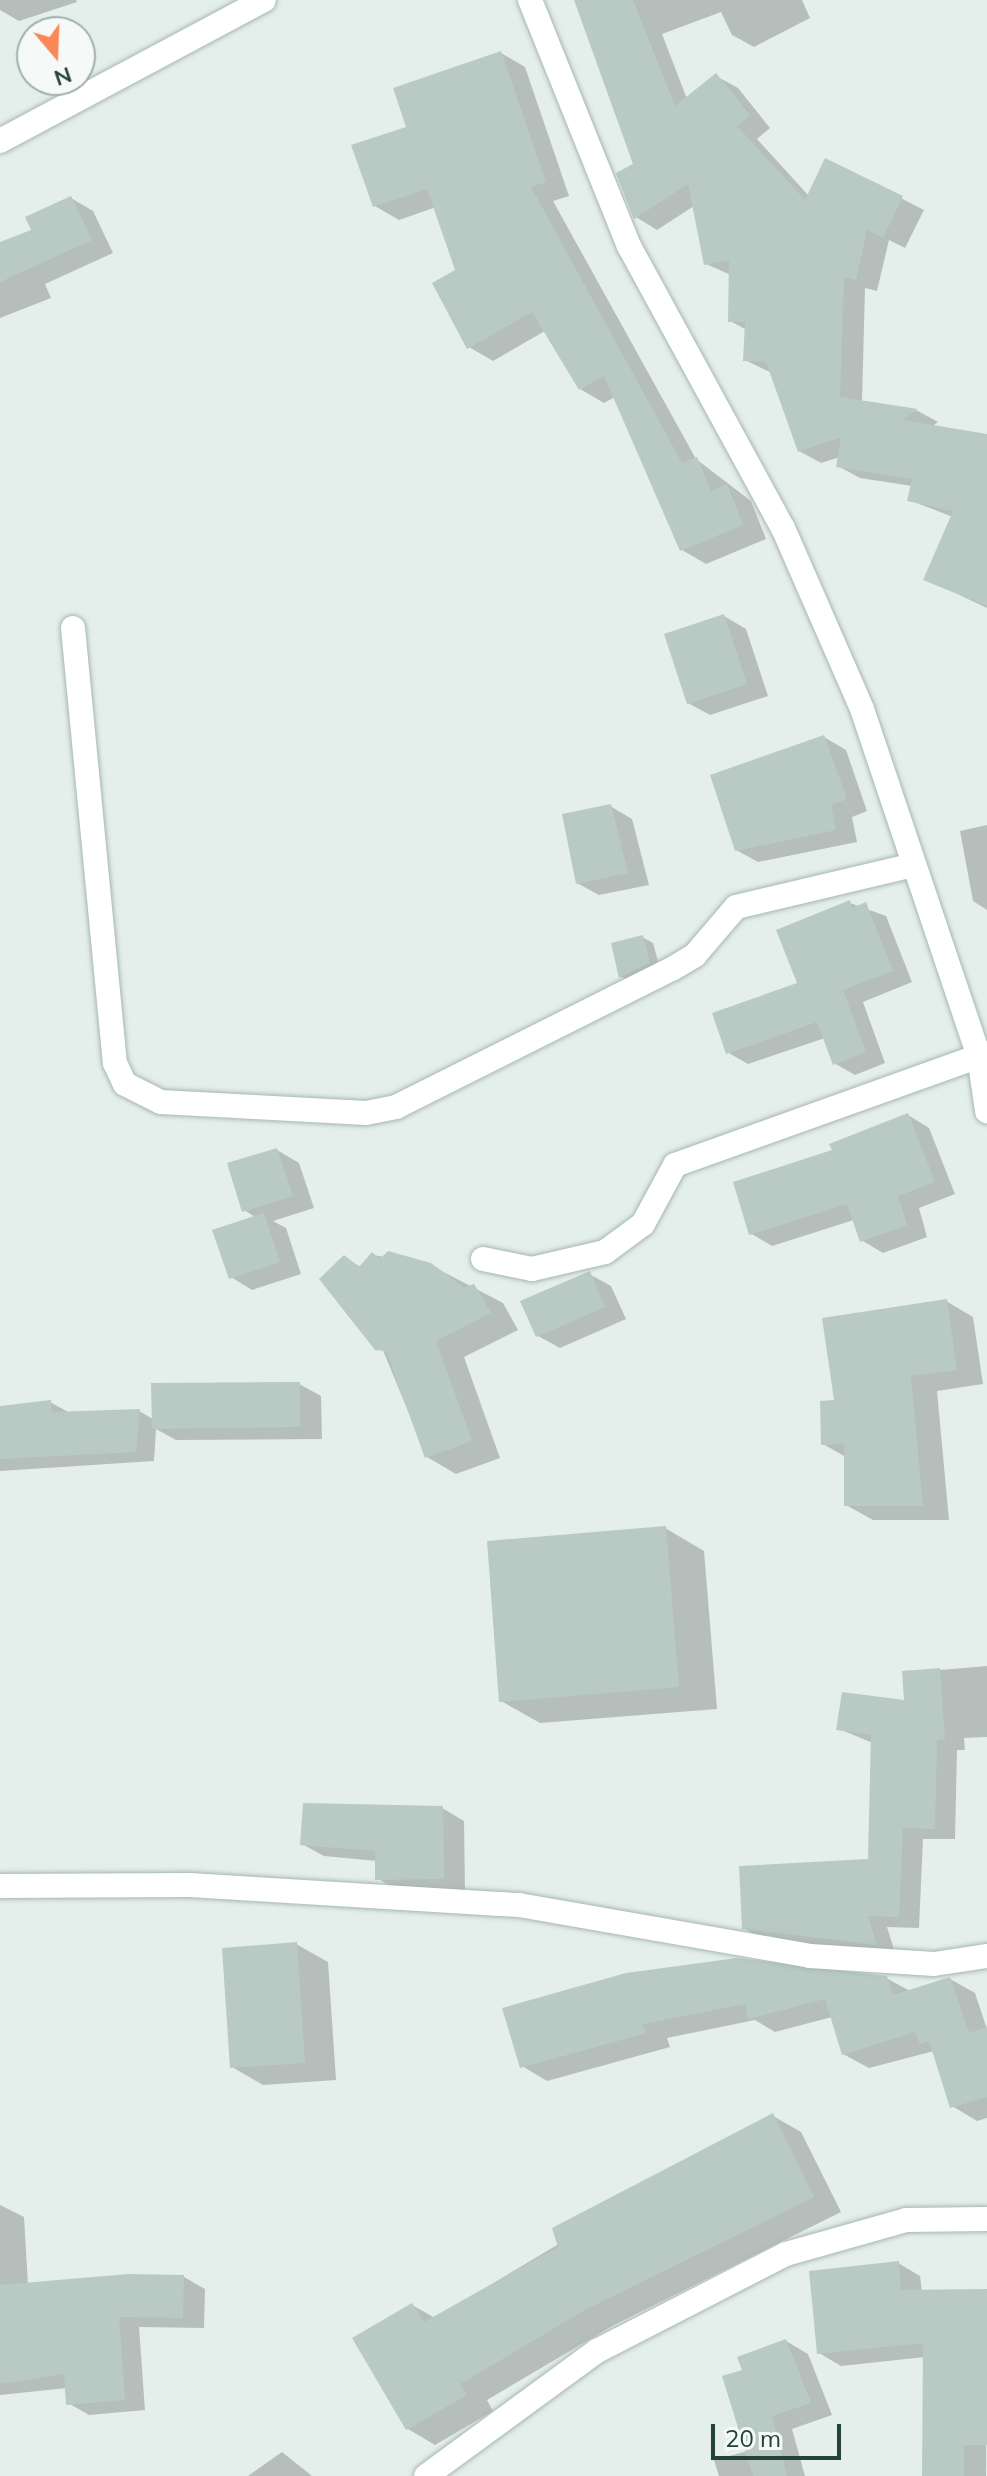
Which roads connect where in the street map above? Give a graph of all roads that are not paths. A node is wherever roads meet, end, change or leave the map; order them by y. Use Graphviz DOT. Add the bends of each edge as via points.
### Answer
graph roads {
  1 [pos="264,0"];
  2 [pos="530,0"];
  3 [pos="0,141"];
  4 [pos="73,628"];
  5 [pos="914,865"];
  6 [pos="983,1055"];
  7 [pos="987,1111"];
  8 [pos="483,1259"];
  9 [pos="0,1886"];
  10 [pos="987,1956"];
  11 [pos="987,2219"];
  12 [pos="426,2476"];
  1 -- 3 [label="street"];
  2 -- 5 [label="street" via="629,246 783,528 862,709"];
  4 -- 5 [label="street" via="115,1063 125,1084 161,1102 366,1113 396,1107 672,969 695,955 736,907"];
  5 -- 6 [label="street"];
  6 -- 7 [label="street"];
  6 -- 8 [label="street" via="675,1165 658,1185 643,1224 605,1252 532,1269"];
  9 -- 10 [label="street" via="190,1885 519,1905 810,1956 934,1964"];
  11 -- 12 [label="street" via="906,2220 786,2254 597,2351"];
}
